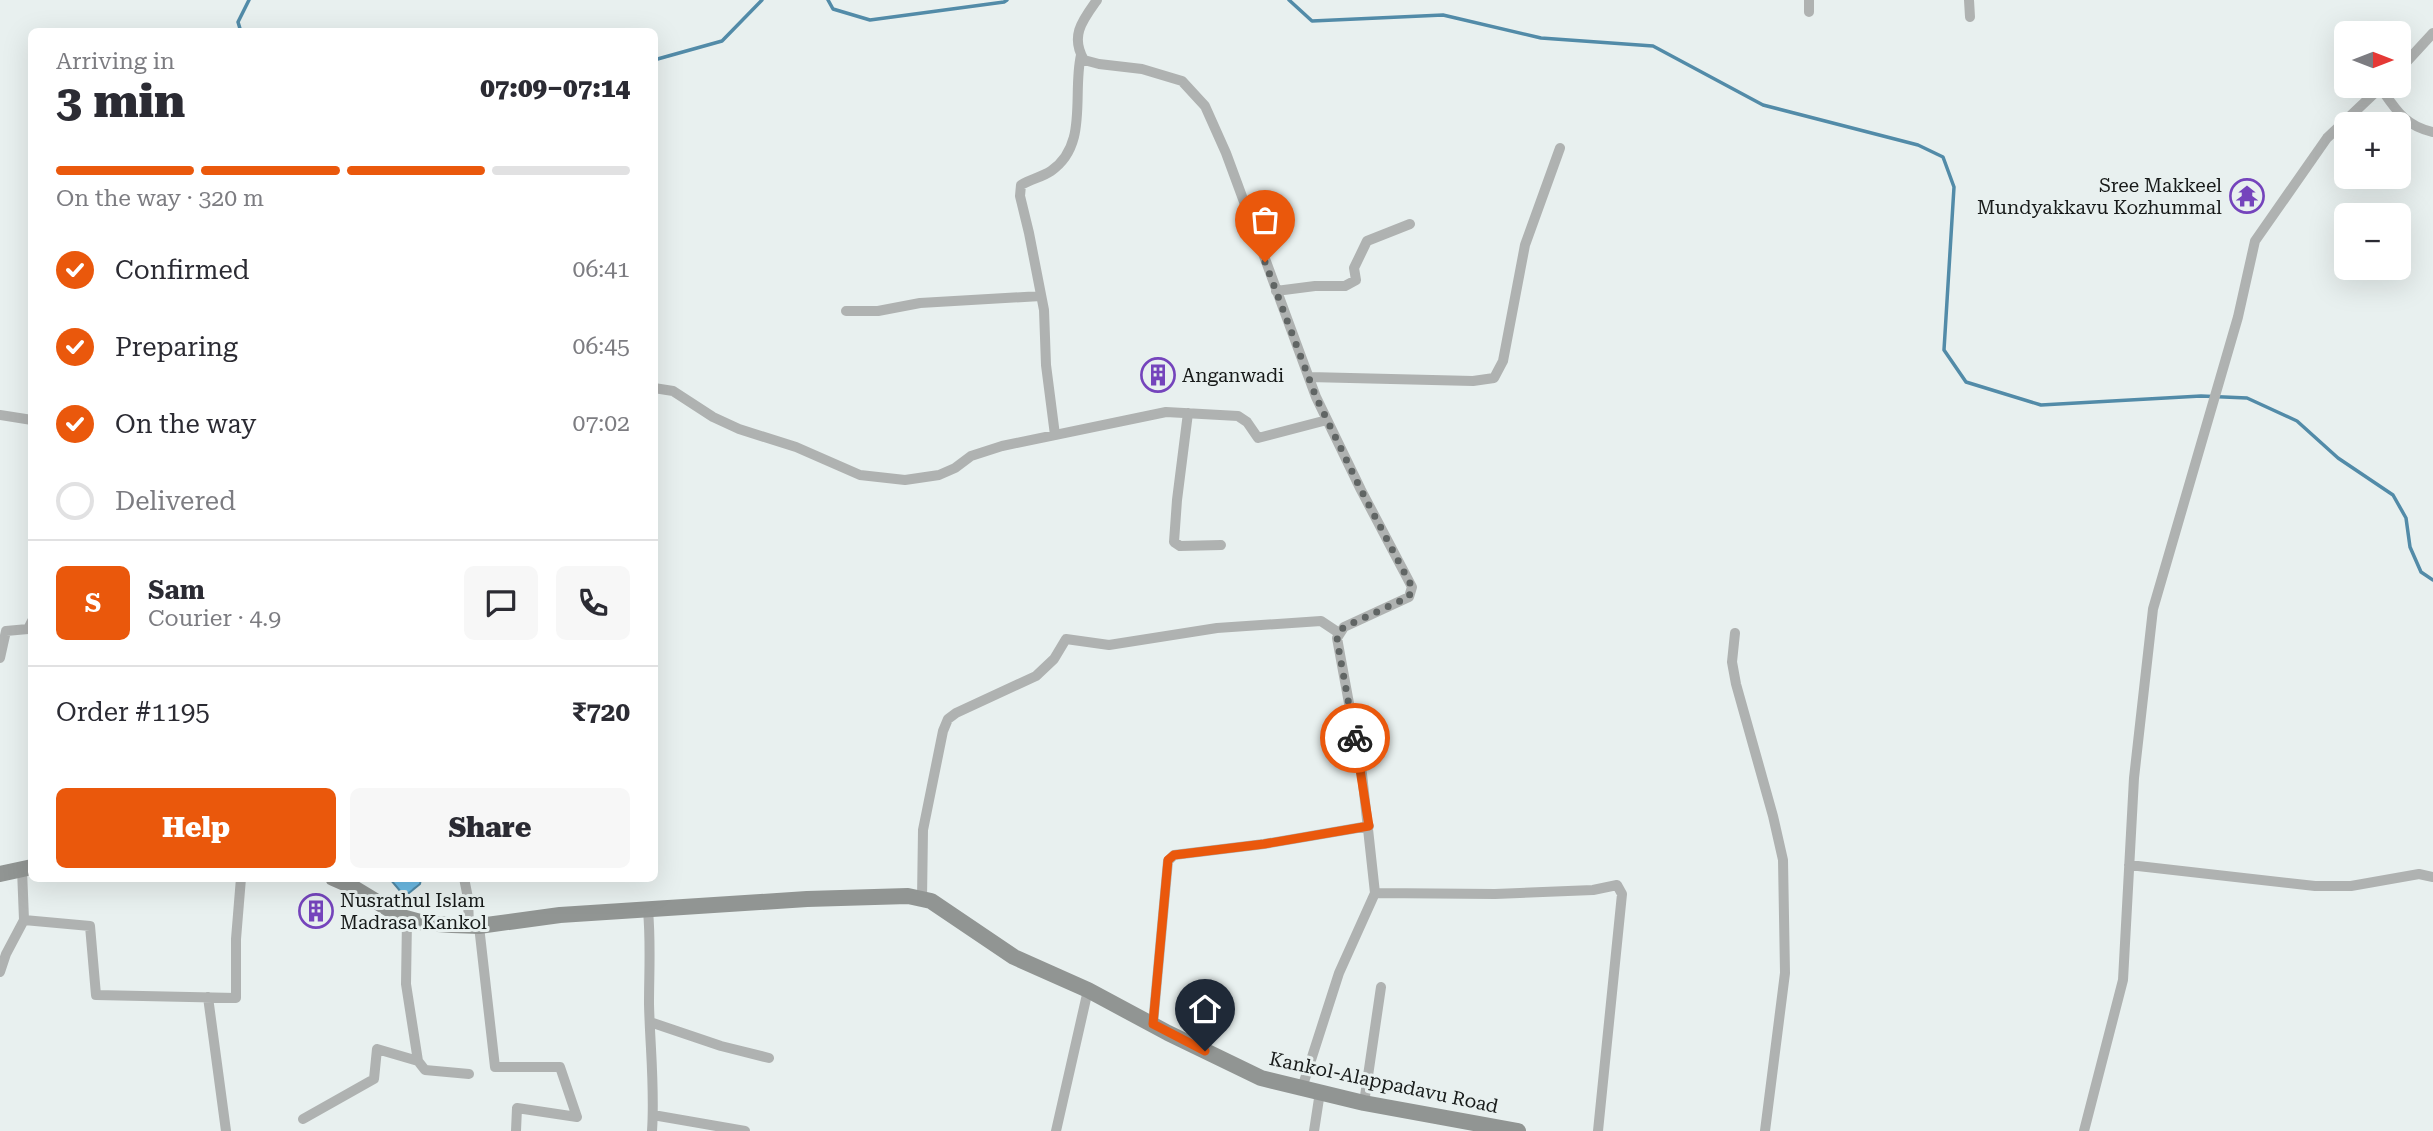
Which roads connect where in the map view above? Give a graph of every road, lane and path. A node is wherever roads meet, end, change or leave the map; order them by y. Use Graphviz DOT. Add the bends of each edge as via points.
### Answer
graph roads {
  1 [pos="1097,0"];
  2 [pos="1809,0"];
  3 [pos="1969,0"];
  4 [pos="1809,12"];
  5 [pos="1970,17"];
  6 [pos="2433,33"];
  7 [pos="1081,55"];
  8 [pos="2412,56"];
  9 [pos="2369,98"];
  10 [pos="2388,98"];
  11 [pos="2433,132"];
  12 [pos="1560,148"];
  13 [pos="1410,224"];
  14 [pos="1276,291"];
  15 [pos="1041,296"];
  16 [pos="846,311"];
  17 [pos="1309,377"];
  18 [pos="658,389"];
  19 [pos="1188,413"];
  20 [pos="0,415"];
  21 [pos="28,419"];
  22 [pos="1327,420"];
  23 [pos="1055,435"];
  24 [pos="1221,545"];
  25 [pos="28,629"];
  26 [pos="1339,632"];
  27 [pos="1735,633"];
  28 [pos="0,658"];
  29 [pos="1369,826"];
  30 [pos="2129,865"];
  31 [pos="27,868"];
  32 [pos="0,874"];
  33 [pos="2433,877"];
  34 [pos="241,882"];
  35 [pos="342,882"];
  36 [pos="465,882"];
  37 [pos="1375,893"];
  38 [pos="922,899"];
  39 [pos="648,911"];
  40 [pos="407,919"];
  41 [pos="24,920"];
  42 [pos="474,926"];
  43 [pos="0,972"];
  44 [pos="1381,987"];
  45 [pos="1088,990"];
  46 [pos="208,997"];
  47 [pos="650,1022"];
  48 [pos="1153,1024"];
  49 [pos="769,1058"];
  50 [pos="418,1061"];
  51 [pos="469,1074"];
  52 [pos="1302,1088"];
  53 [pos="1320,1092"];
  54 [pos="1364,1103"];
  55 [pos="653,1115"];
  56 [pos="303,1119"];
  57 [pos="226,1131"];
  58 [pos="516,1131"];
  59 [pos="652,1131"];
  60 [pos="745,1131"];
  61 [pos="1056,1131"];
  62 [pos="1314,1131"];
  63 [pos="1518,1131"];
  64 [pos="1598,1131"];
  65 [pos="1765,1131"];
  66 [pos="2084,1131"];
  1 -- 7 [label="street" via="1079,32"];
  2 -- 4 [label="street"];
  3 -- 5 [label="street"];
  6 -- 8 [label="street"];
  7 -- 14 [label="street" via="1084,60 1182,81 1205,106"];
  7 -- 15 [label="street" via="1073,145 1049,172 1021,185"];
  9 -- 30 [label="street" via="2327,138 2255,241 2238,317 2153,609"];
  10 -- 11 [label="street" via="2398,114 2417,129"];
  12 -- 17 [label="street" via="1525,245 1503,361 1494,378"];
  13 -- 14 [label="street" via="1367,242 1354,268 1356,280 1345,286"];
  14 -- 17 [label="street"];
  15 -- 16 [label="street"];
  15 -- 23 [label="street"];
  17 -- 22 [label="street"];
  18 -- 23 [label="street" via="673,391 739,429 860,475 905,480 939,475 979,453"];
  19 -- 22 [label="street" via="1238,416 1258,438"];
  19 -- 23 [label="street" via="1166,412"];
  19 -- 24 [label="street" via="1174,542 1180,546"];
  20 -- 21 [label="street"];
  22 -- 26 [label="street" via="1412,587 1409,597"];
  25 -- 28 [label="street" via="6,631"];
  26 -- 29 [label="street"];
  26 -- 38 [label="street" via="1321,621 1217,628 1109,645 1066,639 1036,676 948,719 923,831"];
  27 -- 65 [label="street" via="1732,662 1736,684 1783,860 1785,973"];
  29 -- 37 [label="street"];
  29 -- 48 [label="street" via="1174,855 1168,860"];
  30 -- 33 [label="street" via="2315,886 2351,886 2419,874"];
  30 -- 66 [label="street" via="2123,980"];
  31 -- 32 [label="main road"];
  31 -- 41 [label="street"];
  34 -- 46 [label="street" via="236,998"];
  35 -- 40 [label="main road, Kankol-Alappadavu Road"];
  36 -- 42 [label="street"];
  37 -- 52 [label="street" via="1339,973"];
  37 -- 64 [label="street" via="1495,894 1617,885 1622,894"];
  38 -- 39 [label="main road, Kankol-Alappadavu Road" via="858,896"];
  38 -- 45 [label="main road, Kankol-Alappadavu Road" via="1014,957"];
  39 -- 42 [label="main road, Kankol-Alappadavu Road" via="560,915"];
  39 -- 47 [label="street"];
  40 -- 42 [label="main road, Kankol-Alappadavu Road"];
  40 -- 50 [label="street" via="406,984"];
  41 -- 43 [label="street"];
  41 -- 46 [label="street" via="90,926 96,995"];
  42 -- 58 [label="street" via="495,1068 559,1068 577,1117 517,1108"];
  44 -- 54 [label="street"];
  45 -- 48 [label="main road, Kankol-Alappadavu Road"];
  45 -- 61 [label="street"];
  46 -- 57 [label="street"];
  47 -- 49 [label="street"];
  47 -- 55 [label="street"];
  48 -- 52 [label="main road, Kankol-Alappadavu Road" via="1261,1078"];
  50 -- 51 [label="street" via="425,1070"];
  50 -- 56 [label="street" via="377,1049 374,1079"];
  52 -- 53 [label="main road, Kankol-Alappadavu Road"];
  53 -- 54 [label="main road, Kankol-Alappadavu Road"];
  53 -- 62 [label="street"];
  54 -- 63 [label="main road, Kankol-Alappadavu Road"];
  55 -- 59 [label="street"];
  55 -- 60 [label="street"];
}
